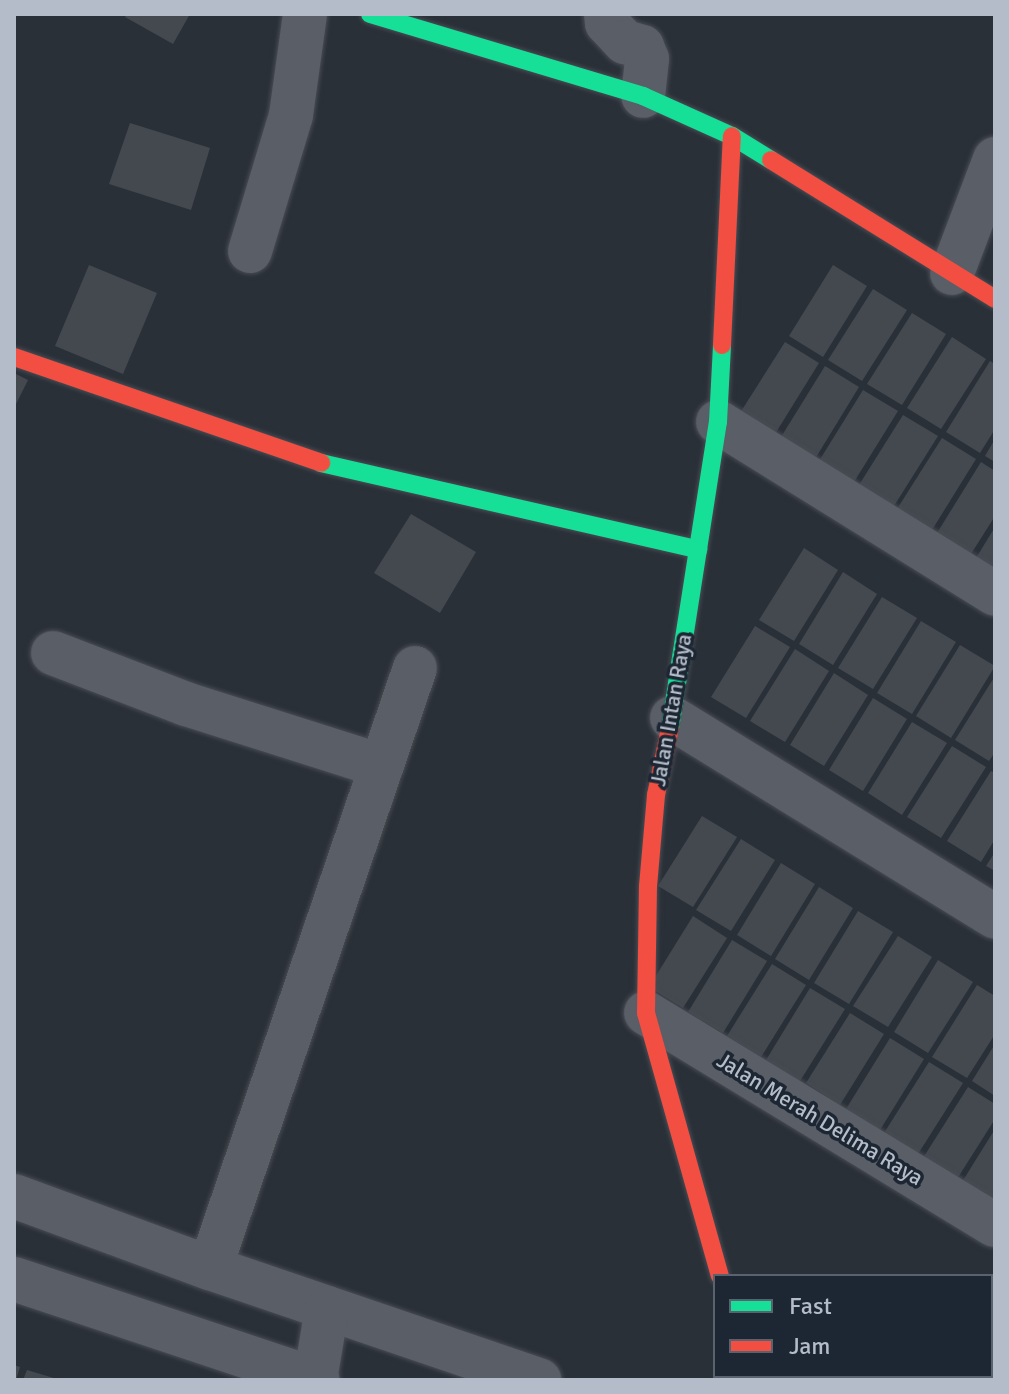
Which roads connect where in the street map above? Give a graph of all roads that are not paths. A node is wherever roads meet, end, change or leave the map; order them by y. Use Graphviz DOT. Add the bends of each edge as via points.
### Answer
graph roads {
  1 [pos="305,14"];
  2 [pos="370,14"];
  3 [pos="606,14"];
  4 [pos="643,96"];
  5 [pos="732,136"];
  6 [pos="995,159"];
  7 [pos="250,251"];
  8 [pos="952,273"];
  9 [pos="995,299"];
  10 [pos="14,357"];
  11 [pos="718,422"];
  12 [pos="698,549"];
  13 [pos="995,594"];
  14 [pos="53,653"];
  15 [pos="415,668"];
  16 [pos="672,718"];
  17 [pos="381,766"];
  18 [pos="995,917"];
  19 [pos="646,1013"];
  20 [pos="14,1196"];
  21 [pos="995,1225"];
  22 [pos="210,1268"];
  23 [pos="719,1274"];
  24 [pos="14,1279"];
  25 [pos="327,1308"];
  26 [pos="316,1380"];
  27 [pos="539,1380"];
  1 -- 7 [label="street" via="291,115"];
  2 -- 4 [label="street"];
  3 -- 4 [label="street" via="607,23 625,42 642,47 647,59"];
  4 -- 5 [label="street"];
  5 -- 8 [label="street"];
  5 -- 11 [label="street, Jalan Intan Raya"];
  6 -- 8 [label="street"];
  8 -- 9 [label="street"];
  10 -- 12 [label="street" via="323,464"];
  11 -- 12 [label="street, Jalan Intan Raya"];
  11 -- 13 [label="street"];
  12 -- 16 [label="street, Jalan Intan Raya"];
  14 -- 17 [label="street" via="186,704"];
  15 -- 17 [label="street"];
  16 -- 18 [label="street"];
  16 -- 19 [label="street, Jalan Intan Raya" via="653,826"];
  17 -- 22 [label="street"];
  19 -- 21 [label="street, Jalan Merah Delima Raya"];
  19 -- 23 [label="street, Jalan Intan Raya"];
  20 -- 22 [label="street"];
  22 -- 25 [label="street"];
  24 -- 26 [label="street"];
  25 -- 26 [label="street"];
  25 -- 27 [label="street"];
}
